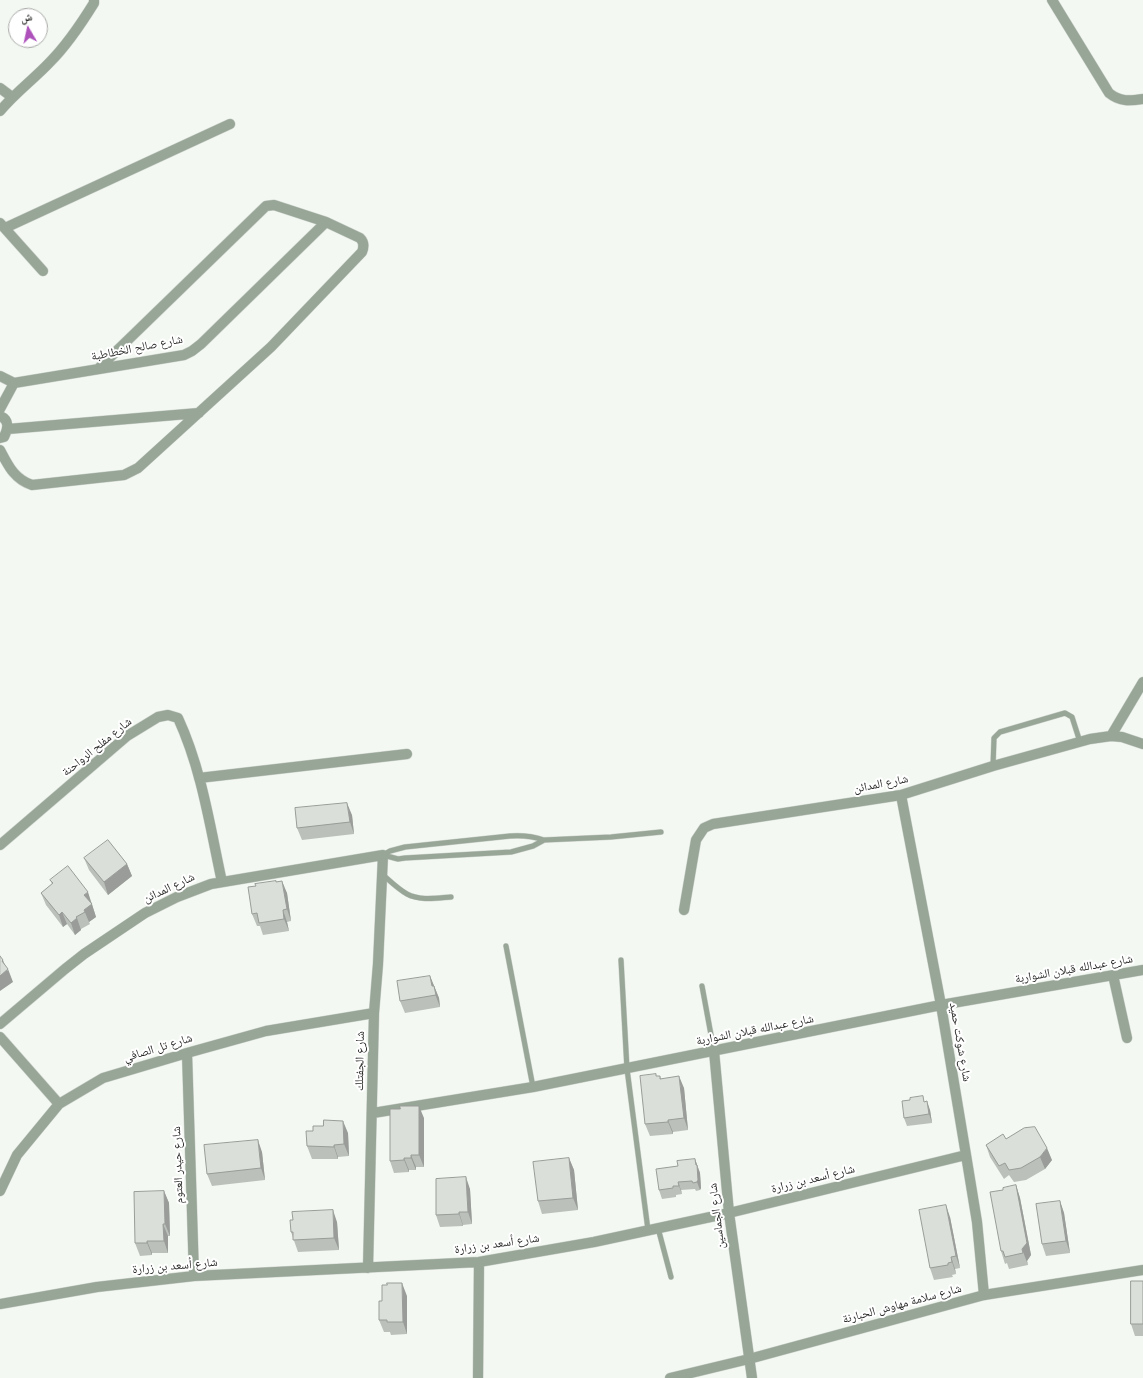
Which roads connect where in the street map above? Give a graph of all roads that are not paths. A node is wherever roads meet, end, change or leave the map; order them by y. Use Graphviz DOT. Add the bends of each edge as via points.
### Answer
graph roads {
  1 [pos="94,0"];
  2 [pos="1052,0"];
  3 [pos="0,88"];
  4 [pos="12,97"];
  5 [pos="1143,98"];
  6 [pos="0,111"];
  7 [pos="230,124"];
  8 [pos="326,222"];
  9 [pos="3,226"];
  10 [pos="43,271"];
  11 [pos="98,370"];
  12 [pos="0,376"];
  13 [pos="14,383"];
  14 [pos="0,409"];
  15 [pos="199,413"];
  16 [pos="0,416"];
  17 [pos="8,429"];
  18 [pos="0,438"];
  19 [pos="0,450"];
  20 [pos="1143,682"];
  21 [pos="1110,736"];
  22 [pos="1080,742"];
  23 [pos="1143,744"];
  24 [pos="408,754"];
  25 [pos="993,766"];
  26 [pos="199,778"];
  27 [pos="901,795"];
  28 [pos="661,832"];
  29 [pos="544,840"];
  30 [pos="0,845"];
  31 [pos="383,855"];
  32 [pos="382,874"];
  33 [pos="222,882"];
  34 [pos="451,897"];
  35 [pos="684,910"];
  36 [pos="506,946"];
  37 [pos="621,960"];
  38 [pos="1143,970"];
  39 [pos="1113,975"];
  40 [pos="702,986"];
  41 [pos="940,1005"];
  42 [pos="374,1013"];
  43 [pos="0,1024"];
  44 [pos="0,1037"];
  45 [pos="1127,1038"];
  46 [pos="714,1051"];
  47 [pos="187,1053"];
  48 [pos="627,1068"];
  49 [pos="534,1087"];
  50 [pos="59,1104"];
  51 [pos="373,1113"];
  52 [pos="966,1155"];
  53 [pos="0,1191"];
  54 [pos="729,1213"];
  55 [pos="653,1229"];
  56 [pos="479,1262"];
  57 [pos="368,1268"];
  58 [pos="1143,1270"];
  59 [pos="194,1276"];
  60 [pos="671,1277"];
  61 [pos="984,1295"];
  62 [pos="0,1304"];
  63 [pos="749,1359"];
  64 [pos="478,1378"];
  65 [pos="670,1378"];
  66 [pos="752,1378"];
  1 -- 4 [label="street" via="79,29 51,61"];
  2 -- 5 [label="street" via="1109,93 1124,101"];
  3 -- 4 [label="street"];
  4 -- 6 [label="street"];
  7 -- 9 [label="street"];
  8 -- 11 [label="street, شارع صالح الخطاطبة" via="192,351 184,356"];
  8 -- 11 [label="street" via="274,205 263,207"];
  8 -- 15 [label="street" via="360,238 364,244 362,252 271,347"];
  9 -- 10 [label="street"];
  11 -- 13 [label="street, شارع صالح الخطاطبة"];
  12 -- 13 [label="street"];
  13 -- 14 [label="street"];
  15 -- 17 [label="street"];
  15 -- 19 [label="street" via="138,468 124,475 32,485 18,478"];
  16 -- 17 [label="street" via="8,422"];
  17 -- 18 [label="street" via="4,437"];
  20 -- 21 [label="street"];
  21 -- 22 [label="street, شارع المدائن"];
  21 -- 23 [label="street, شارع المدائن"];
  22 -- 25 [label="street, شارع المدائن"];
  22 -- 25 [label="lane" via="1072,716 1065,713 1000,732 994,738"];
  24 -- 26 [label="street"];
  25 -- 27 [label="street, شارع المدائن"];
  26 -- 30 [label="street, شارع مفلح الرواحنة" via="178,718 168,715 158,717 127,736"];
  26 -- 33 [label="street, شارع مفلح الرواحنة"];
  27 -- 35 [label="street, شارع المدائن" via="708,826 700,832 696,840"];
  27 -- 41 [label="street, شارع شوكت حميد"];
  28 -- 29 [label="lane" via="604,838"];
  29 -- 31 [label="lane" via="510,836 405,847"];
  29 -- 31 [label="lane" via="511,852 398,859"];
  31 -- 32 [label="street, شارع الجفتلك"];
  31 -- 33 [label="street, شارع المدائن"];
  32 -- 34 [label="lane" via="412,897"];
  32 -- 42 [label="street, شارع الجفتلك"];
  33 -- 43 [label="street, شارع المدائن" via="191,891 145,913 64,969"];
  36 -- 49 [label="lane"];
  37 -- 48 [label="lane"];
  38 -- 39 [label="street, شارع عبدالله قبلان الشواربة"];
  39 -- 41 [label="street, شارع عبدالله قبلان الشواربة"];
  39 -- 45 [label="street"];
  40 -- 46 [label="lane"];
  41 -- 46 [label="street, شارع عبدالله قبلان الشواربة"];
  41 -- 52 [label="street, شارع شوكت حميد"];
  42 -- 47 [label="street, شارع تل الصافي" via="266,1032"];
  42 -- 51 [label="street, شارع الجفتلك"];
  44 -- 50 [label="street"];
  46 -- 48 [label="street, شارع عبدالله قبلان الشواربة"];
  46 -- 54 [label="street, شارع الجماسين"];
  47 -- 50 [label="street, شارع تل الصافي" via="103,1078"];
  47 -- 59 [label="street, شارع حيدر العتوم"];
  48 -- 49 [label="street, شارع عبدالله قبلان الشواربة"];
  48 -- 55 [label="lane"];
  49 -- 51 [label="street, شارع عبدالله قبلان الشواربة"];
  50 -- 53 [label="street, شارع تل الصافي" via="17,1156"];
  51 -- 57 [label="street, شارع الجفتلك"];
  52 -- 54 [label="street, شارع أسعد بن زرارة"];
  52 -- 61 [label="street, شارع شوكت حميد" via="977,1222"];
  54 -- 55 [label="street, شارع أسعد بن زرارة"];
  54 -- 63 [label="street, شارع الجماسين"];
  55 -- 56 [label="street, شارع أسعد بن زرارة"];
  55 -- 60 [label="lane"];
  56 -- 57 [label="street, شارع أسعد بن زرارة"];
  56 -- 64 [label="street"];
  57 -- 59 [label="street, شارع أسعد بن زرارة"];
  58 -- 61 [label="street, شارع سلامة مهاوش الحبارنة"];
  59 -- 62 [label="street, شارع أسعد بن زرارة" via="97,1287"];
  61 -- 63 [label="street, شارع سلامة مهاوش الحبارنة"];
  63 -- 65 [label="street, شارع سلامة مهاوش الحبارنة"];
  63 -- 66 [label="street, شارع الجماسين"];
}
